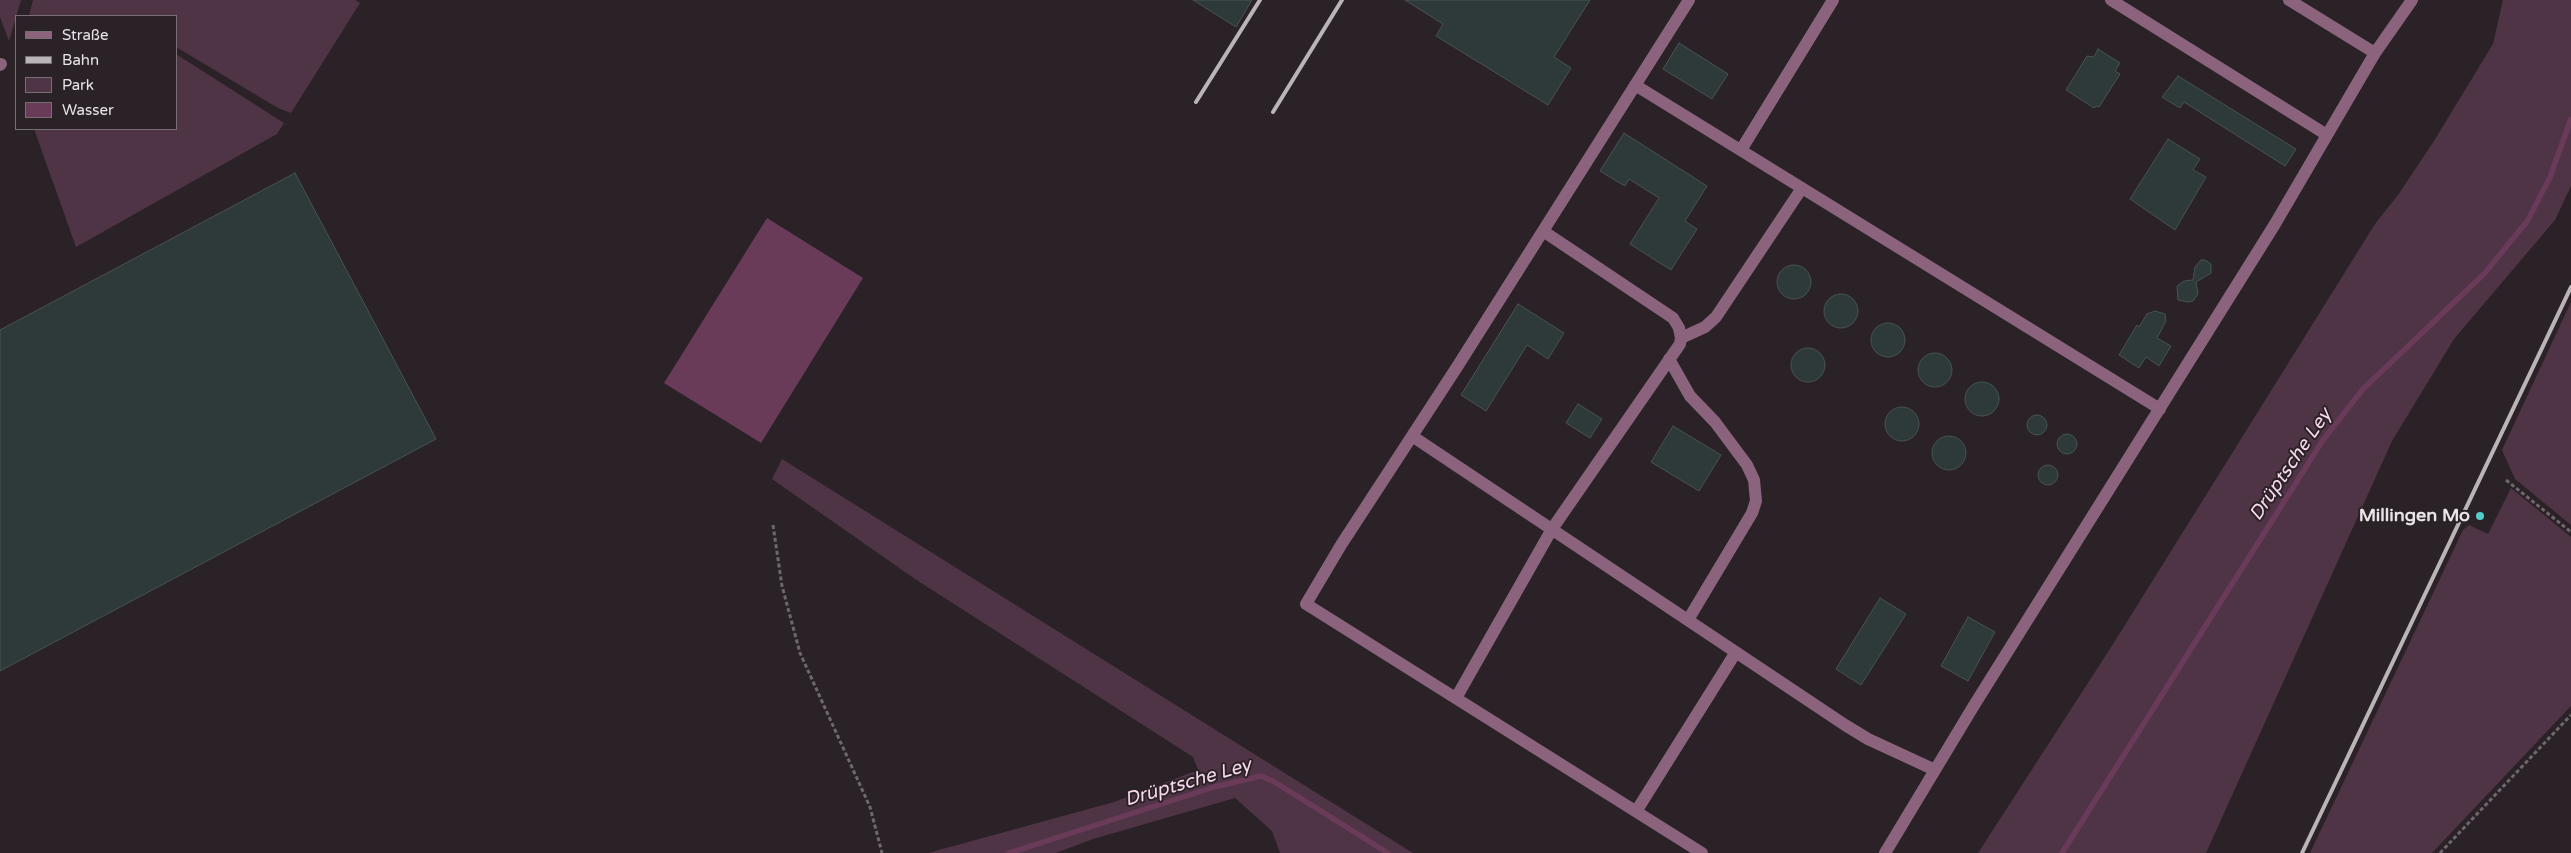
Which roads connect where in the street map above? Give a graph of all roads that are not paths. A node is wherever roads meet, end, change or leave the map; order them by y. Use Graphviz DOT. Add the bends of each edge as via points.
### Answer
graph roads {
  1 [pos="1689,0"];
  2 [pos="1834,0"];
  3 [pos="2111,0"];
  4 [pos="2289,0"];
  5 [pos="2412,0"];
  6 [pos="2374,53"];
  7 [pos="1635,85"];
  8 [pos="2327,135"];
  9 [pos="1741,150"];
  10 [pos="1802,188"];
  11 [pos="1543,231"];
  12 [pos="1681,338"];
  13 [pos="1670,359"];
  14 [pos="2160,409"];
  15 [pos="1412,436"];
  16 [pos="1552,529"];
  17 [pos="1688,620"];
  18 [pos="1736,652"];
  19 [pos="1456,698"];
  20 [pos="1935,770"];
  21 [pos="1637,810"];
  22 [pos="1702,853"];
  23 [pos="1885,853"];
  1 -- 7 [label="lane"];
  2 -- 9 [label="lane"];
  3 -- 8 [label="lane"];
  4 -- 6 [label="lane"];
  5 -- 6 [label="lane"];
  6 -- 8 [label="lane"];
  7 -- 9 [label="lane"];
  7 -- 11 [label="lane"];
  8 -- 14 [label="lane"];
  9 -- 10 [label="lane"];
  10 -- 12 [label="lane" via="1716,317 1705,327"];
  10 -- 14 [label="lane"];
  11 -- 12 [label="lane" via="1673,318 1680,328"];
  11 -- 15 [label="lane"];
  12 -- 13 [label="lane"];
  13 -- 16 [label="lane"];
  13 -- 17 [label="lane" via="1690,396 1747,465 1754,480 1756,501 1752,514"];
  14 -- 20 [label="lane"];
  15 -- 16 [label="lane"];
  15 -- 19 [label="lane" via="1306,604"];
  16 -- 17 [label="lane"];
  16 -- 19 [label="lane"];
  17 -- 18 [label="lane"];
  18 -- 20 [label="lane" via="1868,739"];
  18 -- 21 [label="lane"];
  19 -- 21 [label="lane"];
  20 -- 23 [label="lane"];
  21 -- 22 [label="lane"];
}
